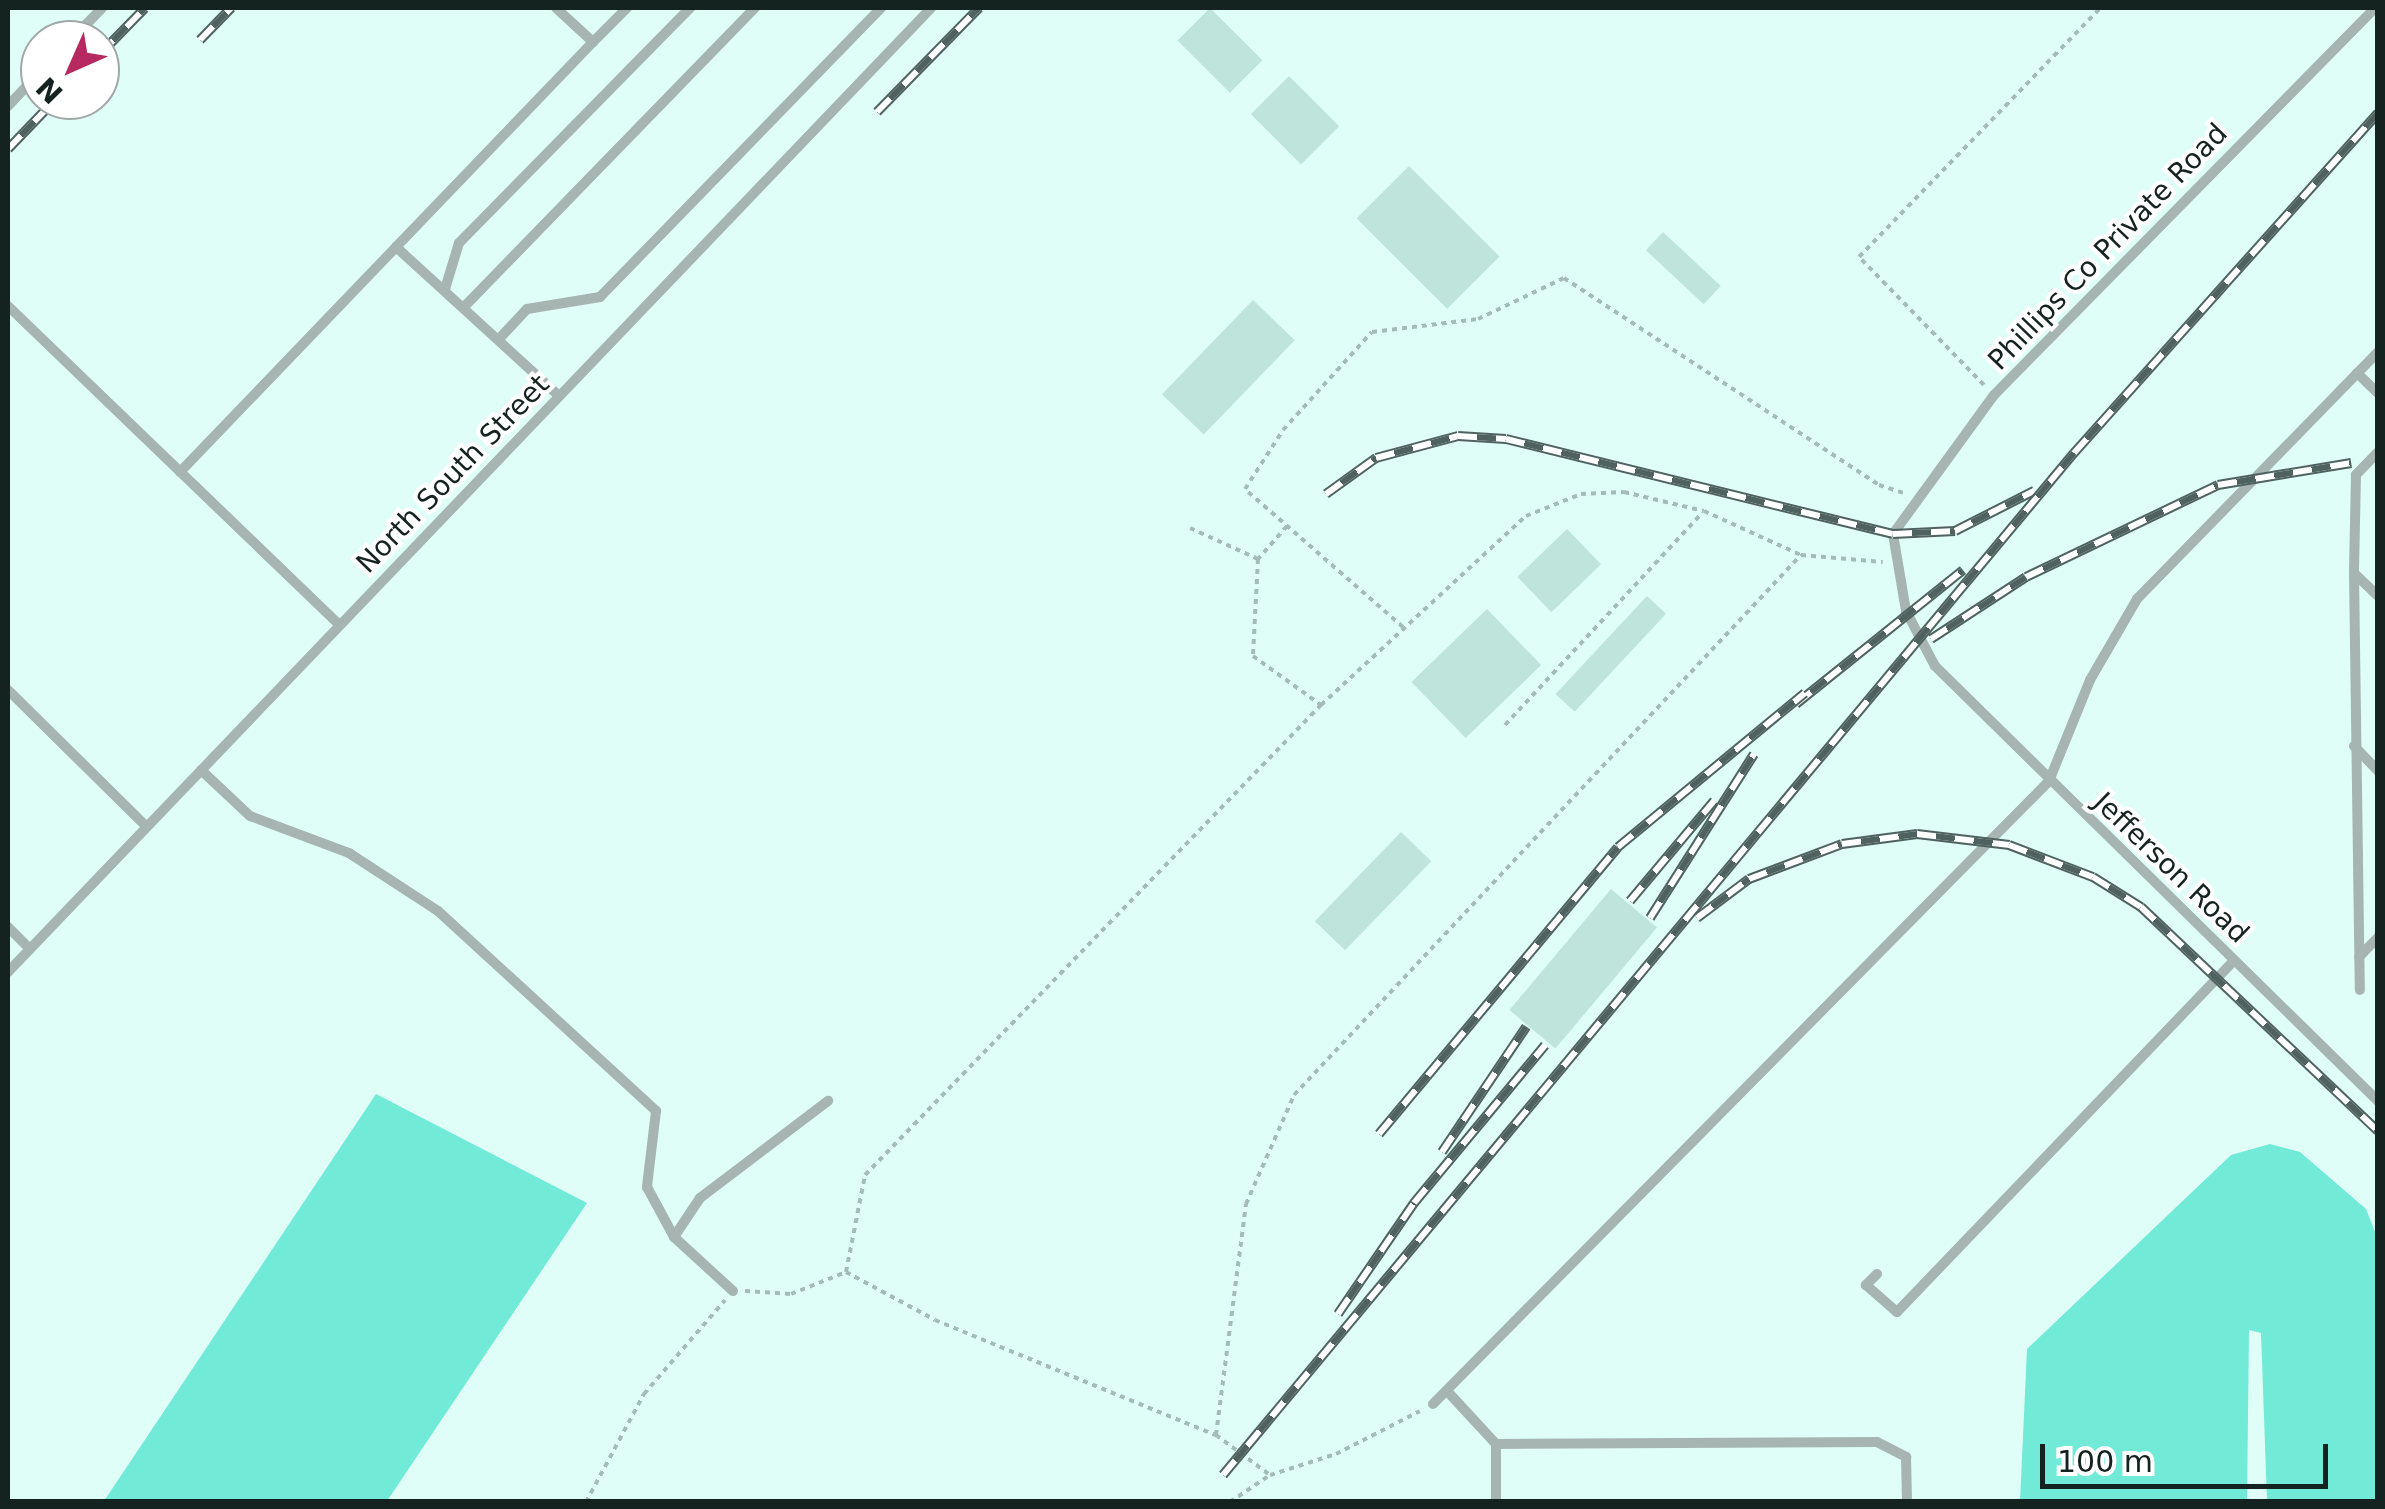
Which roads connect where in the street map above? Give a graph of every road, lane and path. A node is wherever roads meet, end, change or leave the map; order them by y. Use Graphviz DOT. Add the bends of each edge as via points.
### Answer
graph roads {
  1 [pos="556,8"];
  2 [pos="627,8"];
  3 [pos="690,8"];
  4 [pos="755,8"];
  5 [pos="881,8"];
  6 [pos="931,8"];
  7 [pos="2100,8"];
  8 [pos="2374,8"];
  9 [pos="593,42"];
  10 [pos="396,247"];
  11 [pos="444,289"];
  12 [pos="8,306"];
  13 [pos="464,306"];
  14 [pos="498,339"];
  15 [pos="2378,352"];
  16 [pos="2357,373"];
  17 [pos="2378,393"];
  18 [pos="1994,395"];
  19 [pos="559,396"];
  20 [pos="2378,452"];
  21 [pos="180,472"];
  22 [pos="1919,498"];
  23 [pos="1704,511"];
  24 [pos="1287,526"];
  25 [pos="1190,528"];
  26 [pos="1893,534"];
  27 [pos="1801,555"];
  28 [pos="1258,559"];
  29 [pos="1898,563"];
  30 [pos="2354,573"];
  31 [pos="2378,596"];
  32 [pos="339,624"];
  33 [pos="1402,627"];
  34 [pos="8,690"];
  35 [pos="1321,705"];
  36 [pos="1505,725"];
  37 [pos="2353,745"];
  38 [pos="200,770"];
  39 [pos="2378,771"];
  40 [pos="2049,781"];
  41 [pos="146,826"];
  42 [pos="8,927"];
  43 [pos="2378,937"];
  44 [pos="30,948"];
  45 [pos="2359,957"];
  46 [pos="2234,961"];
  47 [pos="8,972"];
  48 [pos="2360,990"];
  49 [pos="828,1101"];
  50 [pos="2378,1101"];
  51 [pos="674,1236"];
  52 [pos="846,1272"];
  53 [pos="1878,1274"];
  54 [pos="733,1290"];
  55 [pos="1448,1392"];
  56 [pos="1433,1404"];
  57 [pos="1216,1436"];
  58 [pos="1496,1444"];
  59 [pos="1270,1474"];
  60 [pos="586,1502"];
  61 [pos="1230,1502"];
  62 [pos="1496,1502"];
  63 [pos="1907,1502"];
  1 -- 9 [label="lane"];
  2 -- 9 [label="lane"];
  3 -- 11 [label="lane" via="459,243"];
  4 -- 13 [label="lane"];
  5 -- 14 [label="lane" via="600,297 527,308"];
  6 -- 19 [label="lane, North South Street"];
  7 -- 18 [label="path" via="1859,257"];
  8 -- 18 [label="lane, Phillips Co Private Road"];
  9 -- 10 [label="lane"];
  10 -- 11 [label="lane"];
  10 -- 21 [label="lane"];
  11 -- 13 [label="lane"];
  12 -- 21 [label="lane"];
  13 -- 14 [label="lane"];
  14 -- 19 [label="lane"];
  15 -- 16 [label="lane"];
  16 -- 17 [label="lane"];
  16 -- 40 [label="lane" via="2137,599 2090,680"];
  18 -- 22 [label="lane, Phillips Co Private Road"];
  19 -- 32 [label="lane, North South Street"];
  20 -- 30 [label="lane" via="2356,475"];
  21 -- 32 [label="lane"];
  22 -- 24 [label="path" via="1879,485 1564,278 1478,320 1372,332 1283,430 1245,489"];
  22 -- 26 [label="lane, Phillips Co Private Road"];
  23 -- 27 [label="path"];
  23 -- 33 [label="path" via="1624,492 1582,494 1526,516"];
  23 -- 36 [label="path"];
  24 -- 28 [label="path"];
  24 -- 33 [label="path"];
  25 -- 28 [label="path"];
  26 -- 29 [label="lane, Jefferson Road"];
  27 -- 29 [label="path"];
  27 -- 57 [label="path" via="1294,1094 1246,1204"];
  28 -- 35 [label="path" via="1253,656"];
  29 -- 40 [label="lane, Jefferson Road" via="1906,611 1936,666"];
  30 -- 31 [label="lane"];
  30 -- 37 [label="lane"];
  32 -- 38 [label="lane, North South Street"];
  33 -- 35 [label="path"];
  34 -- 41 [label="lane"];
  35 -- 52 [label="path" via="864,1175"];
  37 -- 39 [label="lane"];
  37 -- 45 [label="lane"];
  38 -- 41 [label="lane, North South Street"];
  38 -- 51 [label="lane" via="250,816 350,853 438,912 656,1111 647,1187"];
  40 -- 46 [label="lane, Jefferson Road"];
  40 -- 55 [label="lane"];
  41 -- 44 [label="lane, North South Street"];
  42 -- 44 [label="lane"];
  43 -- 45 [label="lane"];
  44 -- 47 [label="lane, North South Street"];
  45 -- 48 [label="lane"];
  46 -- 50 [label="lane, Jefferson Road"];
  46 -- 53 [label="lane" via="1896,1312 1866,1285"];
  49 -- 51 [label="lane" via="700,1198"];
  51 -- 54 [label="lane"];
  52 -- 54 [label="path" via="791,1294"];
  52 -- 57 [label="path" via="935,1320"];
  54 -- 60 [label="path" via="644,1394"];
  55 -- 56 [label="lane"];
  55 -- 58 [label="lane"];
  56 -- 59 [label="path" via="1336,1454"];
  57 -- 59 [label="path"];
  58 -- 62 [label="lane"];
  58 -- 63 [label="lane" via="1876,1442 1906,1457"];
  59 -- 61 [label="path"];
}
